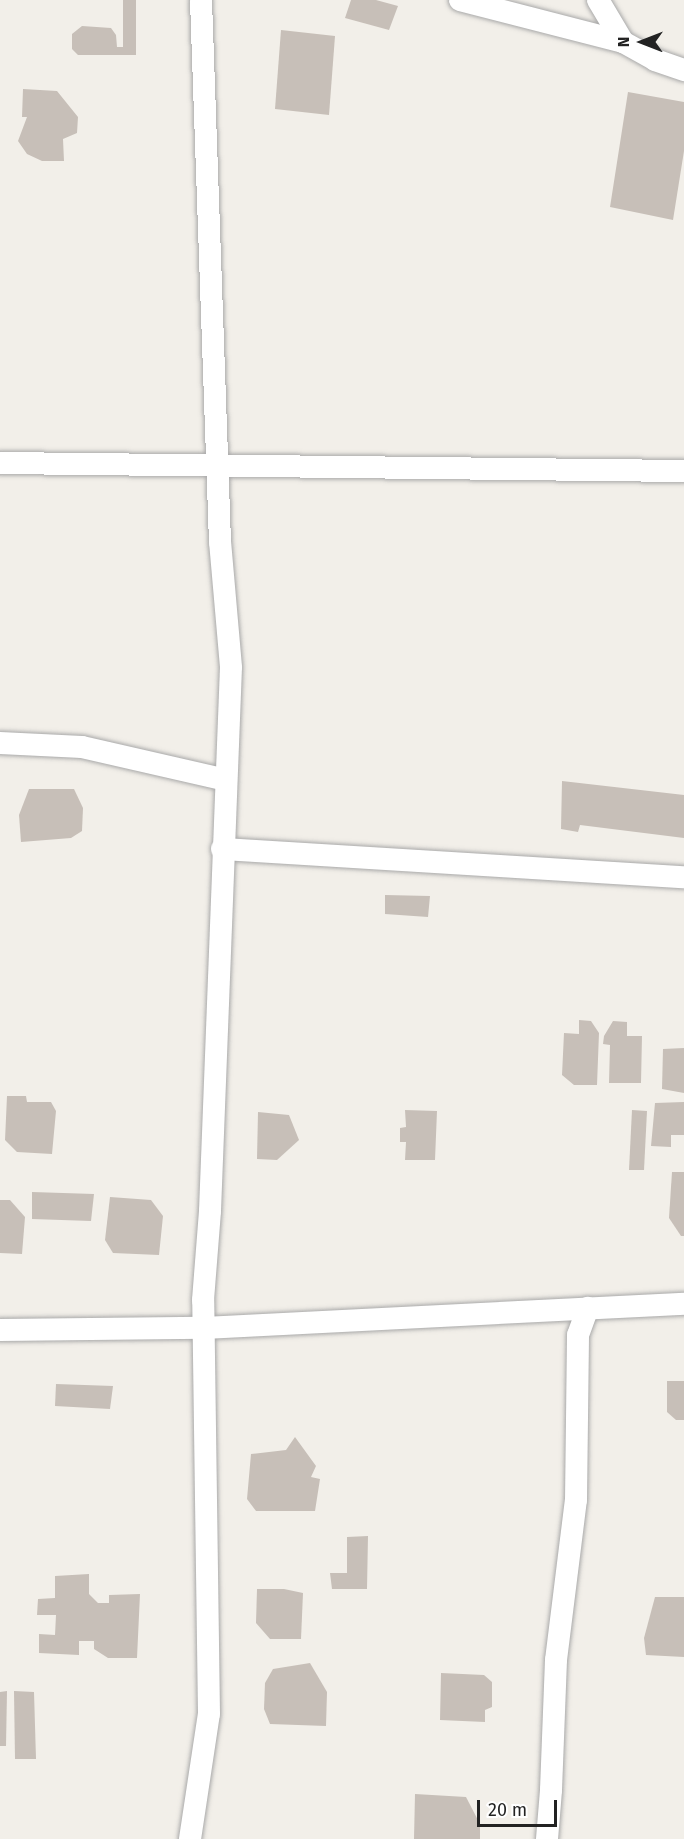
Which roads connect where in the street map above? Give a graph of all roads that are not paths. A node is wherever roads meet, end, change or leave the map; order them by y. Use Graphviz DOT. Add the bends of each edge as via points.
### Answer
graph roads {
  1 [pos="201,0"];
  2 [pos="460,0"];
  3 [pos="598,0"];
  4 [pos="623,42"];
  5 [pos="684,70"];
  6 [pos="0,463"];
  7 [pos="219,464"];
  8 [pos="684,471"];
  9 [pos="0,743"];
  10 [pos="226,780"];
  11 [pos="222,849"];
  12 [pos="684,877"];
  13 [pos="684,1304"];
  14 [pos="588,1308"];
  15 [pos="204,1328"];
  16 [pos="0,1330"];
  17 [pos="190,1839"];
  18 [pos="547,1839"];
  1 -- 7 [label="street"];
  2 -- 4 [label="street"];
  3 -- 4 [label="street"];
  4 -- 5 [label="street" via="655,60"];
  6 -- 7 [label="street"];
  7 -- 8 [label="street"];
  7 -- 10 [label="street" via="220,542 231,667"];
  9 -- 10 [label="street" via="82,747"];
  10 -- 11 [label="street"];
  11 -- 12 [label="street"];
  11 -- 15 [label="street"];
  13 -- 14 [label="street"];
  14 -- 15 [label="street"];
  14 -- 18 [label="street" via="578,1335 576,1500 556,1660"];
  15 -- 16 [label="street"];
  15 -- 17 [label="street" via="209,1714"];
}
